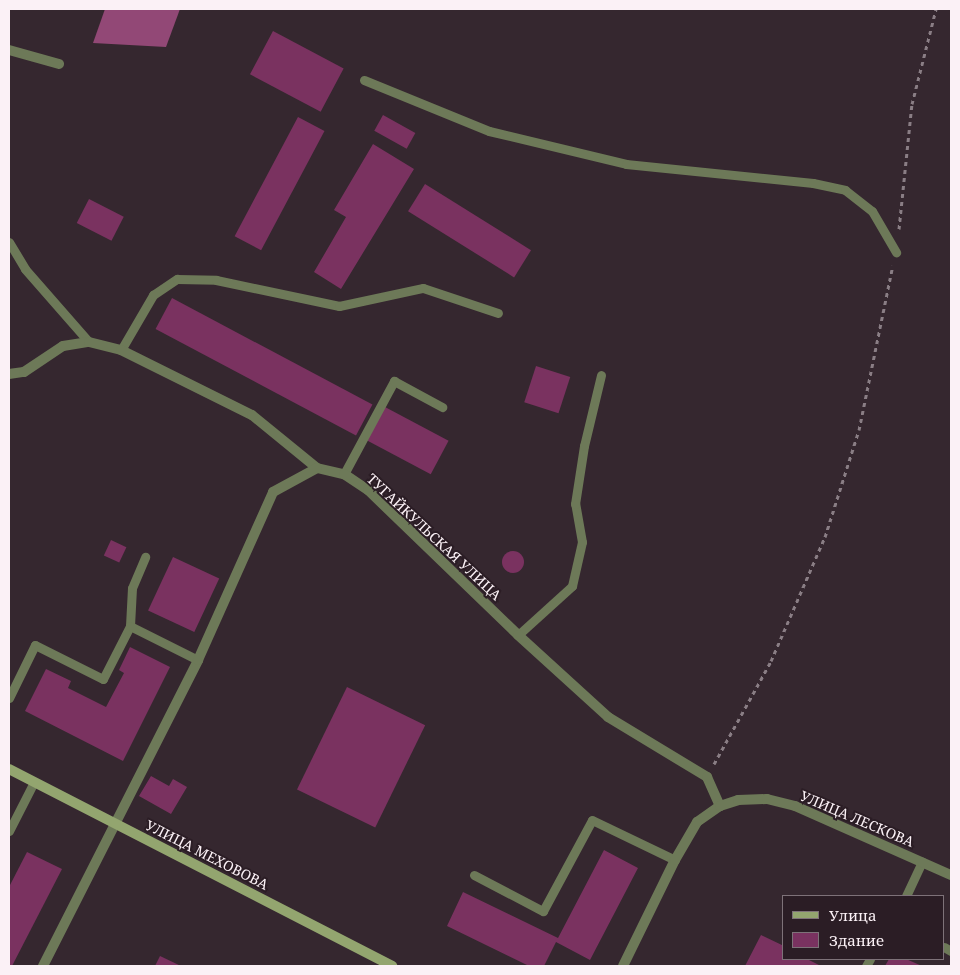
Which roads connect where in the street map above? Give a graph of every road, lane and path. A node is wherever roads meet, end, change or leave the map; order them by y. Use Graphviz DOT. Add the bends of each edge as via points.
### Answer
graph roads {
  1 [pos="936,9"];
  2 [pos="9,50"];
  3 [pos="59,64"];
  4 [pos="364,80"];
  5 [pos="9,242"];
  6 [pos="896,252"];
  7 [pos="498,313"];
  8 [pos="89,342"];
  9 [pos="121,350"];
  10 [pos="9,374"];
  11 [pos="601,375"];
  12 [pos="442,407"];
  13 [pos="318,468"];
  14 [pos="344,474"];
  15 [pos="145,557"];
  16 [pos="130,626"];
  17 [pos="518,636"];
  18 [pos="198,660"];
  19 [pos="9,698"];
  20 [pos="9,769"];
  21 [pos="707,777"];
  22 [pos="34,782"];
  23 [pos="720,806"];
  24 [pos="114,823"];
  25 [pos="9,831"];
  26 [pos="675,860"];
  27 [pos="922,862"];
  28 [pos="474,875"];
  29 [pos="951,875"];
  30 [pos="906,895"];
  31 [pos="43,966"];
  32 [pos="392,966"];
  33 [pos="622,966"];
  1 -- 6 [label="path" via="912,104"];
  2 -- 3 [label="street"];
  4 -- 6 [label="lane" via="489,131 626,164 813,182 845,190 872,211"];
  5 -- 8 [label="lane" via="24,269"];
  6 -- 21 [label="path" via="860,430 825,536 771,661"];
  7 -- 9 [label="lane" via="423,288 339,306 216,280 177,278 153,295"];
  8 -- 9 [label="street, ТУГАЙКУЛЬСКАЯ УЛИЦА"];
  8 -- 10 [label="street, ТУГАЙКУЛЬСКАЯ УЛИЦА" via="63,346 24,372"];
  9 -- 13 [label="street, ТУГАЙКУЛЬСКАЯ УЛИЦА" via="252,415"];
  11 -- 17 [label="lane" via="574,504 582,542 572,586"];
  12 -- 14 [label="lane" via="394,381"];
  13 -- 14 [label="street, ТУГАЙКУЛЬСКАЯ УЛИЦА"];
  13 -- 18 [label="street" via="273,492"];
  14 -- 17 [label="street, ТУГАЙКУЛЬСКАЯ УЛИЦА" via="368,490"];
  15 -- 16 [label="lane" via="132,588"];
  16 -- 18 [label="lane"];
  16 -- 19 [label="lane" via="103,679 35,645"];
  17 -- 21 [label="street, ТУГАЙКУЛЬСКАЯ УЛИЦА" via="608,717"];
  18 -- 24 [label="street"];
  20 -- 22 [label="street, УЛИЦА МЕХОВОВА"];
  21 -- 23 [label="street"];
  22 -- 24 [label="street, УЛИЦА МЕХОВОВА"];
  22 -- 25 [label="lane"];
  23 -- 26 [label="street" via="697,822"];
  23 -- 27 [label="street, УЛИЦА ЛЕСКОВА" via="738,800 767,799 795,806"];
  24 -- 31 [label="street"];
  24 -- 32 [label="street, УЛИЦА МЕХОВОВА"];
  26 -- 28 [label="lane" via="592,820 543,911"];
  26 -- 33 [label="street"];
  27 -- 29 [label="street, УЛИЦА ЛЕСКОВА"];
  27 -- 30 [label="lane"];
}
